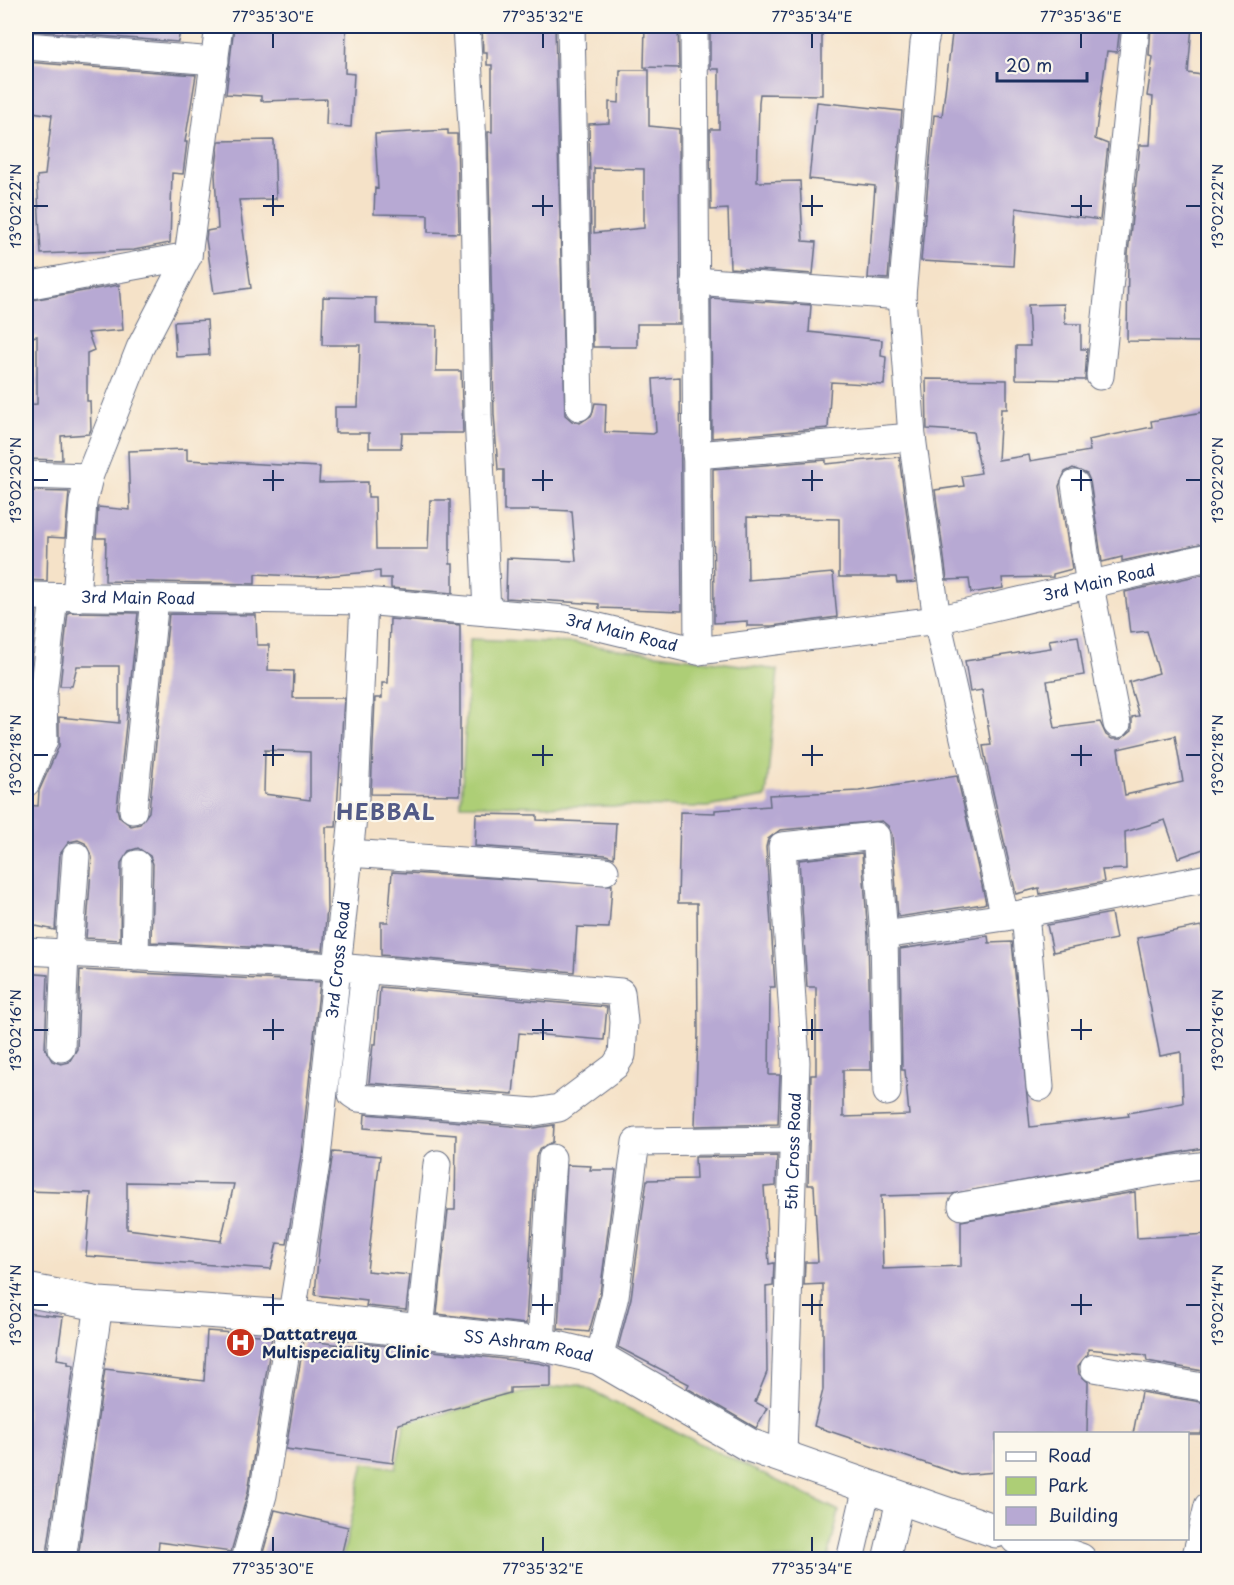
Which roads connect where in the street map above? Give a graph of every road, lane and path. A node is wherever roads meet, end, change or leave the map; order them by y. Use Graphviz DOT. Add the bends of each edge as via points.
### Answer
graph roads {
  1 [pos="219,26"];
  2 [pos="466,26"];
  3 [pos="572,26"];
  4 [pos="694,26"];
  5 [pos="928,26"];
  6 [pos="1136,26"];
  7 [pos="26,46"];
  8 [pos="215,61"];
  9 [pos="188,256"];
  10 [pos="695,281"];
  11 [pos="26,286"];
  12 [pos="902,296"];
  13 [pos="1100,376"];
  14 [pos="579,407"];
  15 [pos="912,437"];
  16 [pos="696,454"];
  17 [pos="26,475"];
  18 [pos="89,477"];
  19 [pos="1075,484"];
  20 [pos="1209,556"];
  21 [pos="1090,586"];
  22 [pos="26,596"];
  23 [pos="65,597"];
  24 [pos="154,598"];
  25 [pos="364,601"];
  26 [pos="487,612"];
  27 [pos="937,620"];
  28 [pos="698,651"];
  29 [pos="34,694"];
  30 [pos="1117,724"];
  31 [pos="26,783"];
  32 [pos="133,810"];
  33 [pos="350,853"];
  34 [pos="76,856"];
  35 [pos="137,864"];
  36 [pos="604,871"];
  37 [pos="1209,878"];
  38 [pos="1015,915"];
  39 [pos="884,935"];
  40 [pos="26,951"];
  41 [pos="67,953"];
  42 [pos="135,957"];
  43 [pos="337,967"];
  44 [pos="365,969"];
  45 [pos="61,1048"];
  46 [pos="1040,1087"];
  47 [pos="887,1092"];
  48 [pos="794,1140"];
  49 [pos="552,1158"];
  50 [pos="437,1164"];
  51 [pos="1209,1165"];
  52 [pos="962,1206"];
  53 [pos="26,1290"];
  54 [pos="99,1304"];
  55 [pos="293,1317"];
  56 [pos="420,1330"];
  57 [pos="541,1344"];
  58 [pos="599,1358"];
  59 [pos="1094,1368"];
  60 [pos="1209,1388"];
  61 [pos="783,1455"];
  62 [pos="867,1487"];
  63 [pos="900,1500"];
  64 [pos="1209,1506"];
  65 [pos="994,1530"];
  66 [pos="1020,1540"];
  67 [pos="62,1560"];
  68 [pos="245,1560"];
  69 [pos="850,1560"];
  70 [pos="886,1560"];
  71 [pos="1080,1560"];
  72 [pos="1195,1560"];
  1 -- 8 [label="street"];
  2 -- 26 [label="street"];
  3 -- 14 [label="street"];
  4 -- 10 [label="street"];
  5 -- 12 [label="street"];
  6 -- 13 [label="street"];
  7 -- 8 [label="street"];
  8 -- 9 [label="street"];
  9 -- 11 [label="street"];
  9 -- 18 [label="street" via="140,348"];
  10 -- 12 [label="street"];
  10 -- 16 [label="street"];
  12 -- 15 [label="street"];
  15 -- 16 [label="street"];
  15 -- 27 [label="street"];
  16 -- 28 [label="street"];
  17 -- 18 [label="street"];
  18 -- 23 [label="street"];
  19 -- 21 [label="street"];
  20 -- 21 [label="street, 3rd Main Road"];
  21 -- 27 [label="street, 3rd Main Road"];
  21 -- 30 [label="street"];
  22 -- 23 [label="street, 3rd Main Road"];
  23 -- 24 [label="street, 3rd Main Road"];
  23 -- 29 [label="street"];
  24 -- 25 [label="street, 3rd Main Road"];
  24 -- 32 [label="street"];
  25 -- 26 [label="street, 3rd Main Road"];
  25 -- 33 [label="street, 3rd Cross Road"];
  26 -- 28 [label="street, 3rd Main Road" via="566,619"];
  27 -- 28 [label="street, 3rd Main Road"];
  27 -- 38 [label="street"];
  29 -- 31 [label="street" via="44,740"];
  33 -- 36 [label="street"];
  33 -- 43 [label="street, 3rd Cross Road"];
  34 -- 41 [label="street"];
  35 -- 42 [label="street"];
  37 -- 38 [label="street"];
  38 -- 39 [label="street"];
  38 -- 46 [label="street"];
  39 -- 47 [label="street"];
  39 -- 48 [label="street, 5th Cross Road" via="876,836 782,846 796,1062"];
  40 -- 41 [label="street"];
  41 -- 42 [label="street"];
  41 -- 45 [label="street"];
  42 -- 43 [label="street"];
  43 -- 44 [label="street"];
  43 -- 55 [label="street, 3rd Cross Road" via="317,1157"];
  44 -- 44 [label="street" via="352,1087 352,1094 358,1098 549,1111 559,1108 615,1066 622,1054 621,992"];
  48 -- 58 [label="street" via="636,1142 615,1296"];
  48 -- 61 [label="street, 5th Cross Road"];
  49 -- 57 [label="street"];
  50 -- 56 [label="street"];
  51 -- 52 [label="street"];
  53 -- 54 [label="street, SS Ashram Road"];
  54 -- 55 [label="street, SS Ashram Road"];
  54 -- 67 [label="street"];
  55 -- 56 [label="street, SS Ashram Road"];
  55 -- 68 [label="street, 3rd Cross Road" via="263,1495"];
  56 -- 57 [label="street, SS Ashram Road"];
  57 -- 58 [label="street, SS Ashram Road"];
  58 -- 61 [label="street, SS Ashram Road" via="749,1445"];
  59 -- 60 [label="street"];
  61 -- 62 [label="street, SS Ashram Road"];
  62 -- 63 [label="street, SS Ashram Road"];
  62 -- 69 [label="street"];
  63 -- 65 [label="street, SS Ashram Road"];
  63 -- 70 [label="street"];
  64 -- 72 [label="street"];
  66 -- 71 [label="street"];
}
